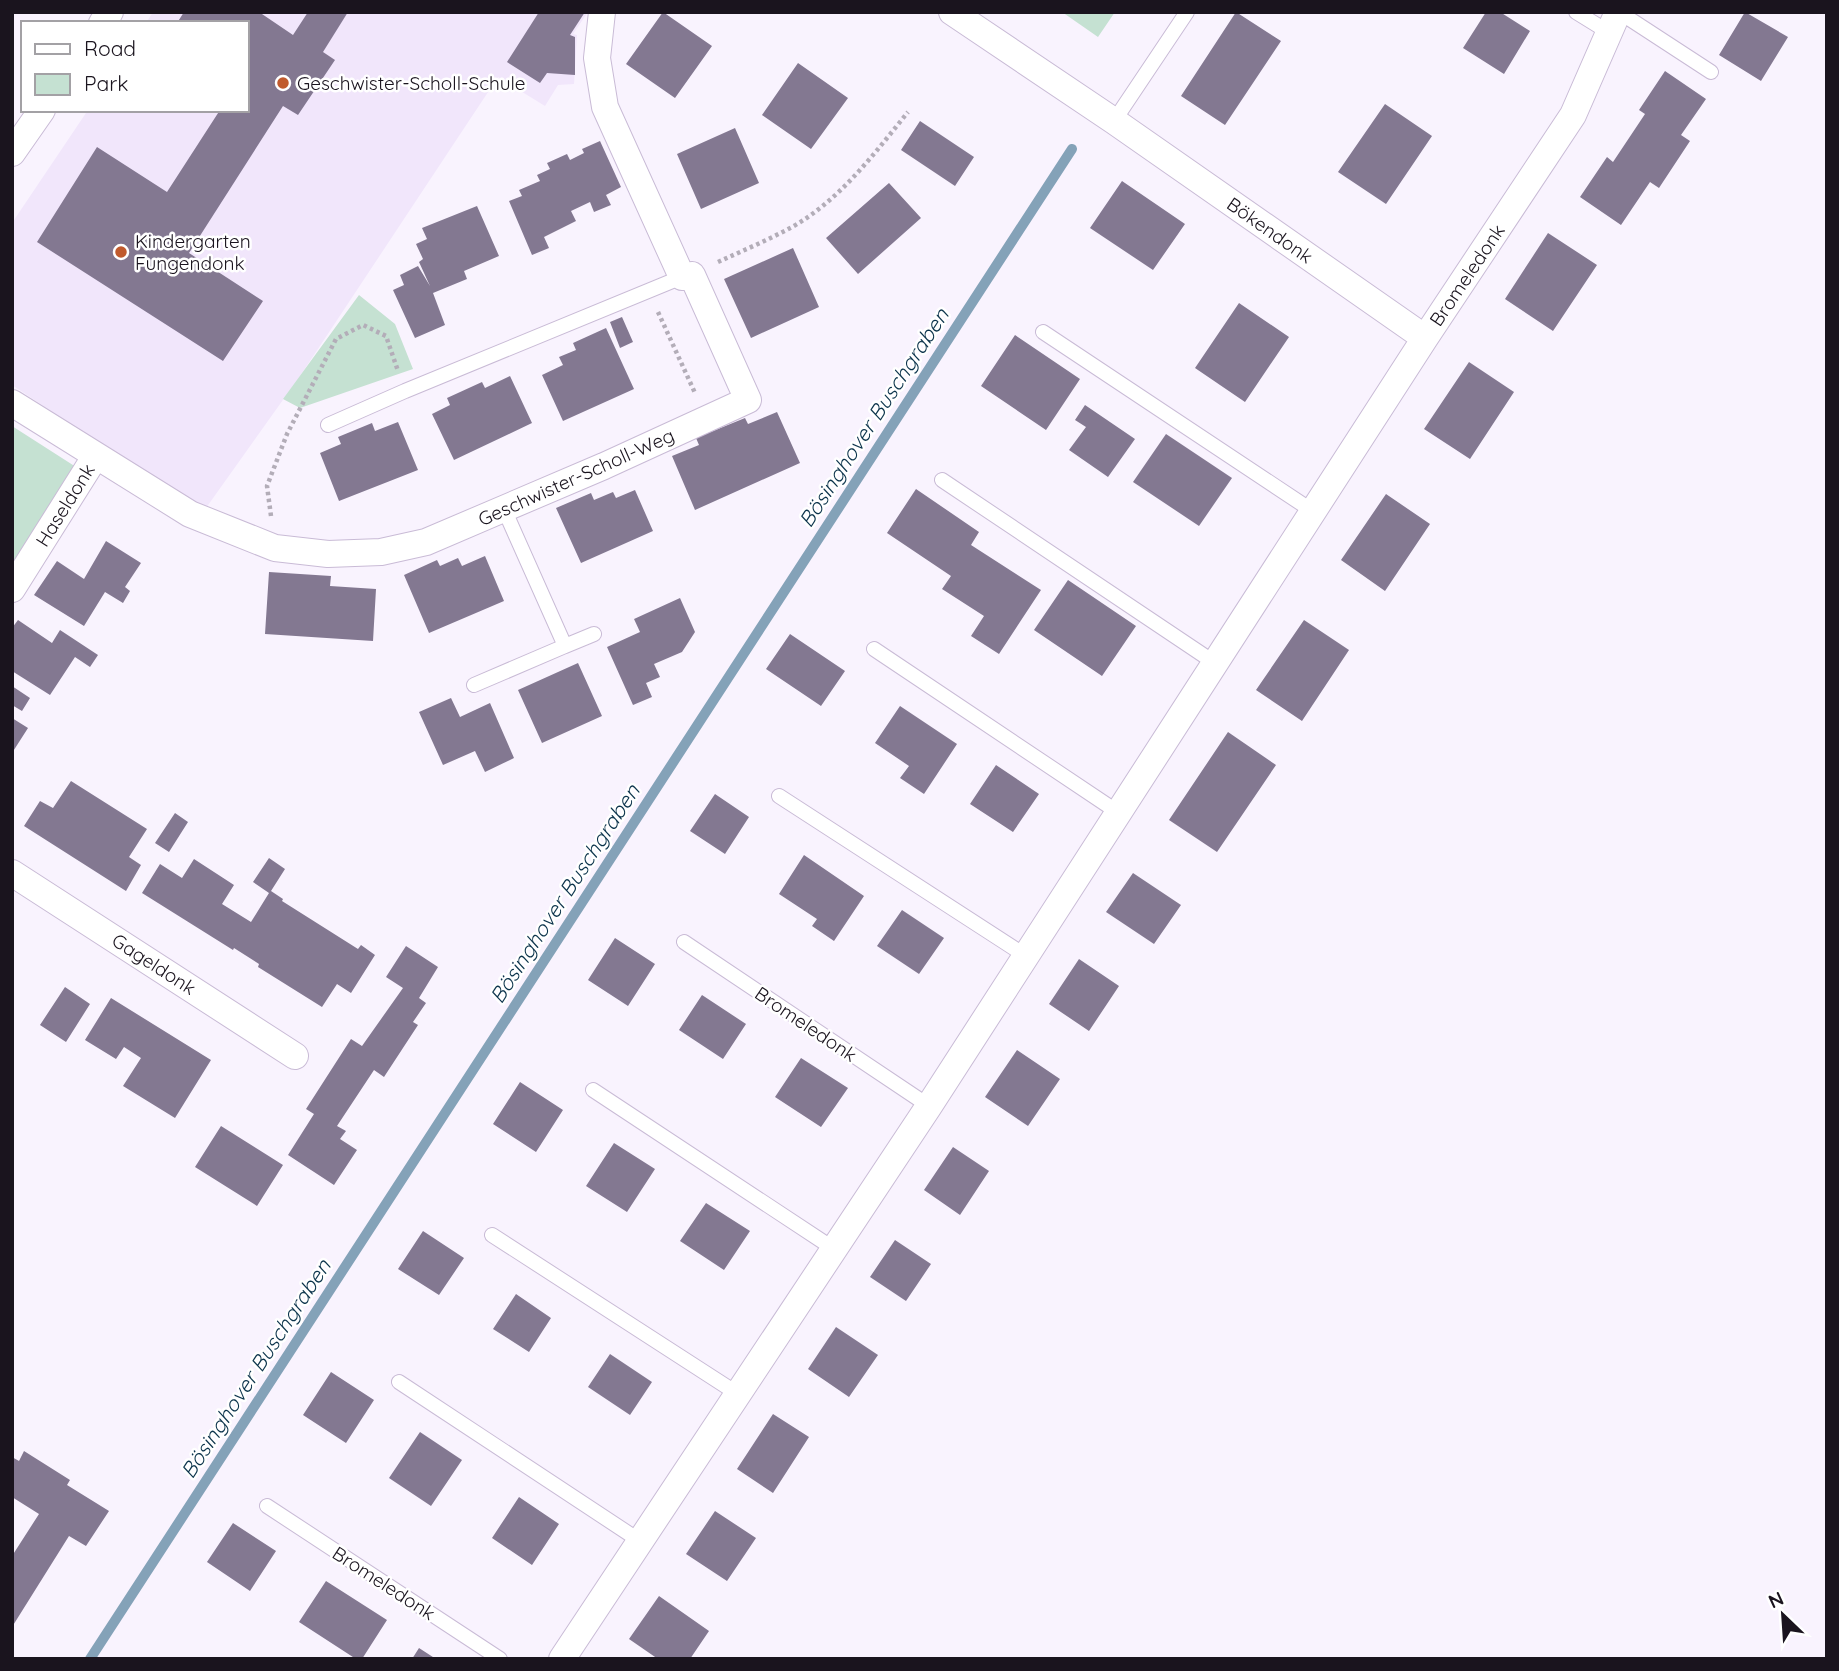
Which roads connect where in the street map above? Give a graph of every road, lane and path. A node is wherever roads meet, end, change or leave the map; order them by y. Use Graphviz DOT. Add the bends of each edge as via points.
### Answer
graph roads {
  1 [pos="602,12"];
  2 [pos="952,12"];
  3 [pos="1186,12"];
  4 [pos="1576,12"];
  5 [pos="1616,19"];
  6 [pos="1711,72"];
  7 [pos="41,112"];
  8 [pos="908,112"];
  9 [pos="1115,121"];
  10 [pos="13,149"];
  11 [pos="687,276"];
  12 [pos="648,292"];
  13 [pos="1043,332"];
  14 [pos="1425,338"];
  15 [pos="12,402"];
  16 [pos="706,419"];
  17 [pos="328,425"];
  18 [pos="95,457"];
  19 [pos="942,480"];
  20 [pos="504,509"];
  21 [pos="1314,512"];
  22 [pos="12,589"];
  23 [pos="594,634"];
  24 [pos="565,646"];
  25 [pos="874,649"];
  26 [pos="1215,663"];
  27 [pos="474,685"];
  28 [pos="779,796"];
  29 [pos="1119,813"];
  30 [pos="12,873"];
  31 [pos="684,942"];
  32 [pos="1026,956"];
  33 [pos="295,1056"];
  34 [pos="593,1090"];
  35 [pos="929,1106"];
  36 [pos="492,1235"];
  37 [pos="834,1250"];
  38 [pos="399,1382"];
  39 [pos="738,1394"];
  40 [pos="267,1506"];
  41 [pos="640,1541"];
  42 [pos="500,1659"];
  43 [pos="562,1659"];
  1 -- 11 [label="street, Geschwister-Scholl-Weg" via="597,58 605,107"];
  2 -- 9 [label="street, Bökendonk"];
  3 -- 9 [label="lane"];
  4 -- 5 [label="lane"];
  5 -- 6 [label="lane"];
  5 -- 14 [label="street, Bromeledonk" via="1573,115"];
  7 -- 10 [label="street"];
  8 -- 11 [label="path" via="831,199 793,226"];
  9 -- 14 [label="street, Bökendonk"];
  11 -- 12 [label="lane"];
  11 -- 16 [label="street, Geschwister-Scholl-Weg" via="748,400"];
  12 -- 16 [label="path"];
  12 -- 17 [label="lane"];
  13 -- 21 [label="lane"];
  14 -- 21 [label="street, Bromeledonk"];
  15 -- 18 [label="street, Geschwister-Scholl-Weg"];
  16 -- 20 [label="street, Geschwister-Scholl-Weg"];
  18 -- 20 [label="street, Geschwister-Scholl-Weg" via="190,514 275,548 328,554 381,552 426,542"];
  18 -- 22 [label="street, Haseldonk"];
  19 -- 26 [label="lane"];
  20 -- 24 [label="lane"];
  21 -- 26 [label="street, Bromeledonk"];
  23 -- 24 [label="lane"];
  24 -- 27 [label="lane"];
  25 -- 29 [label="lane"];
  26 -- 29 [label="street, Bromeledonk"];
  28 -- 32 [label="lane"];
  29 -- 32 [label="street, Bromeledonk"];
  30 -- 33 [label="street, Gageldonk"];
  31 -- 35 [label="lane, Bromeledonk"];
  32 -- 35 [label="street, Bromeledonk"];
  34 -- 37 [label="lane"];
  35 -- 37 [label="street, Bromeledonk"];
  36 -- 39 [label="lane"];
  37 -- 39 [label="street, Bromeledonk"];
  38 -- 41 [label="lane"];
  39 -- 41 [label="street, Bromeledonk"];
  40 -- 42 [label="lane, Bromeledonk"];
  41 -- 43 [label="street, Bromeledonk"];
}
